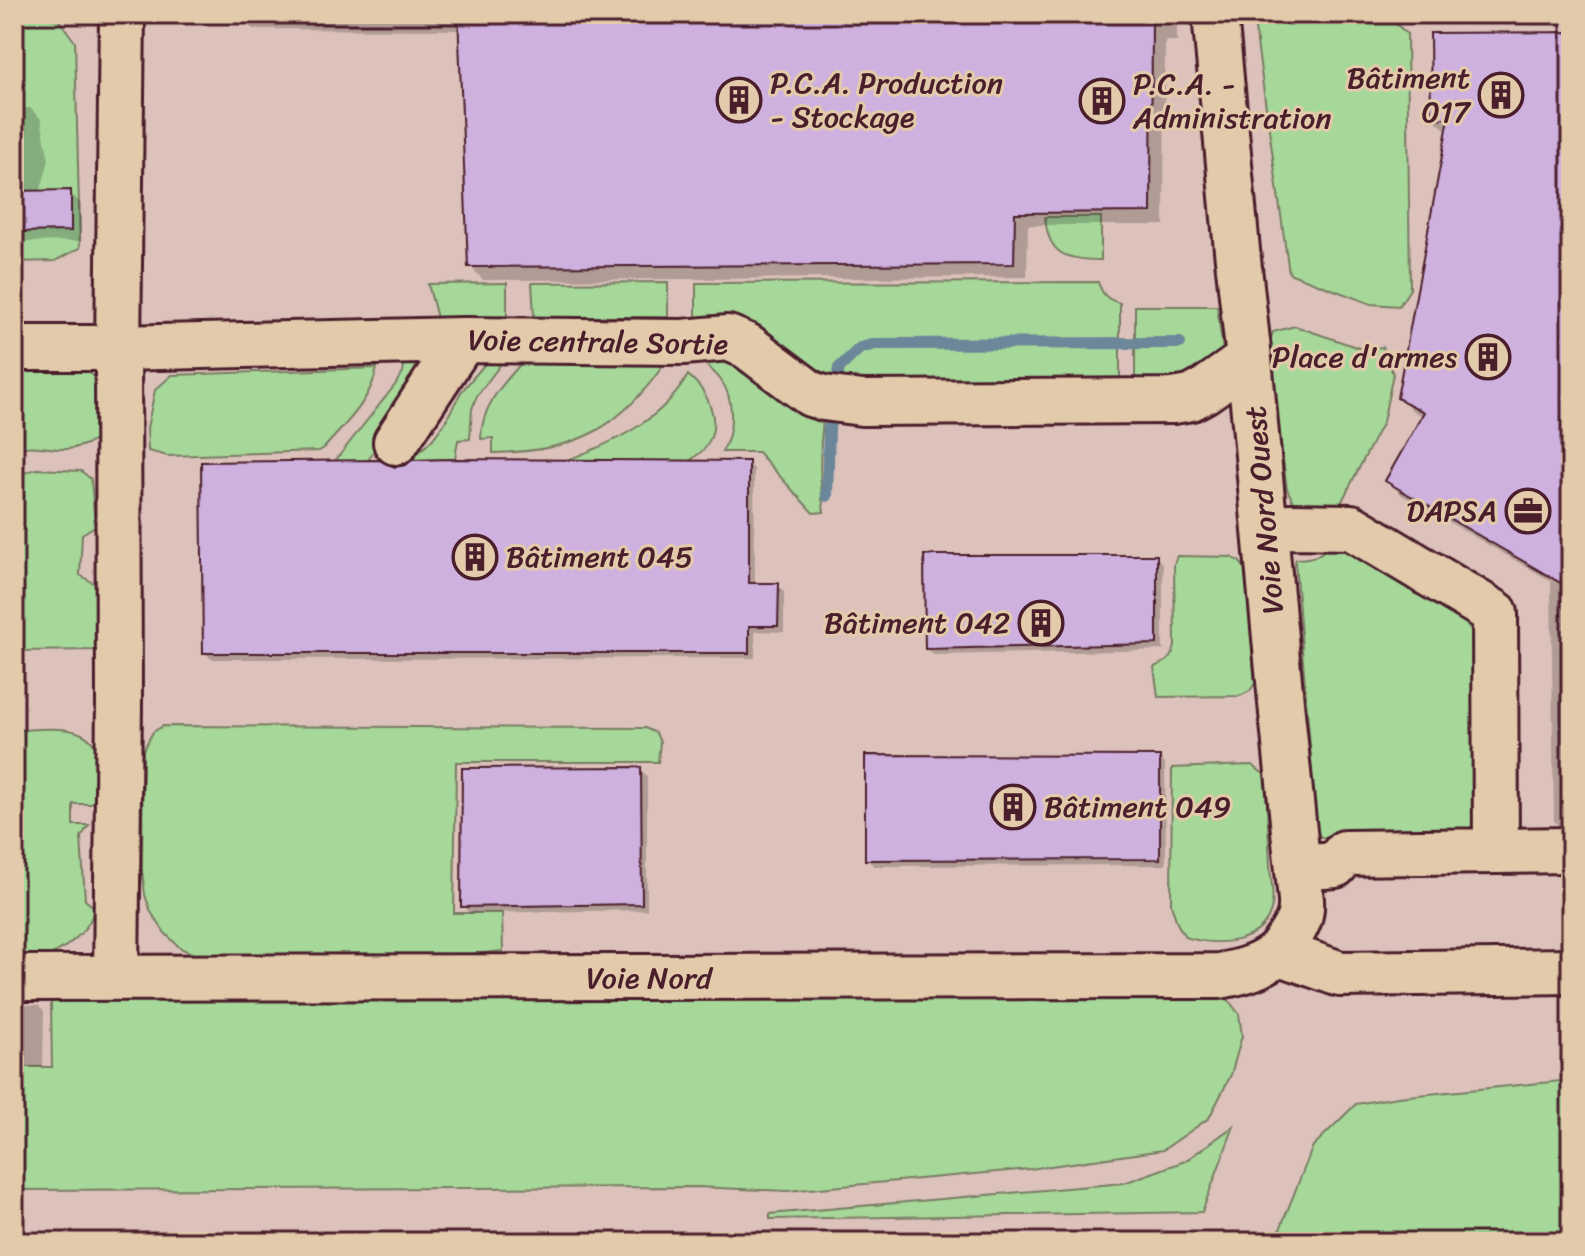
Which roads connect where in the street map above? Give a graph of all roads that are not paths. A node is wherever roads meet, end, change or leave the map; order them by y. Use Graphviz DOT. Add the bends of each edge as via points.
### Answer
graph roads {
  1 [pos="122,14"];
  2 [pos="1215,14"];
  3 [pos="463,340"];
  4 [pos="14,348"];
  5 [pos="118,348"];
  6 [pos="1249,359"];
  7 [pos="396,442"];
  8 [pos="1265,527"];
  9 [pos="1571,850"];
  10 [pos="1496,851"];
  11 [pos="1299,868"];
  12 [pos="1278,952"];
  13 [pos="1571,971"];
  14 [pos="14,978"];
  15 [pos="116,978"];
  1 -- 5 [label="street"];
  2 -- 6 [label="street, Voie Nord Ouest"];
  3 -- 5 [label="street, Voie centrale Sortie"];
  3 -- 6 [label="street, Voie centrale Sortie" via="728,338 811,394 862,403 1173,401 1204,391"];
  3 -- 7 [label="street"];
  4 -- 5 [label="street, Voie centrale Sortie"];
  5 -- 15 [label="street"];
  6 -- 8 [label="street, Voie Nord Ouest"];
  8 -- 10 [label="street" via="1351,527 1495,613"];
  8 -- 11 [label="street, Voie Nord Ouest"];
  9 -- 10 [label="street"];
  10 -- 11 [label="street" via="1345,853 1335,865"];
  11 -- 12 [label="street, Voie Nord Ouest" via="1302,913"];
  12 -- 13 [label="street" via="1340,974"];
  12 -- 15 [label="street, Voie Nord" via="1254,967 1220,976"];
  14 -- 15 [label="street, Voie Nord"];
}
